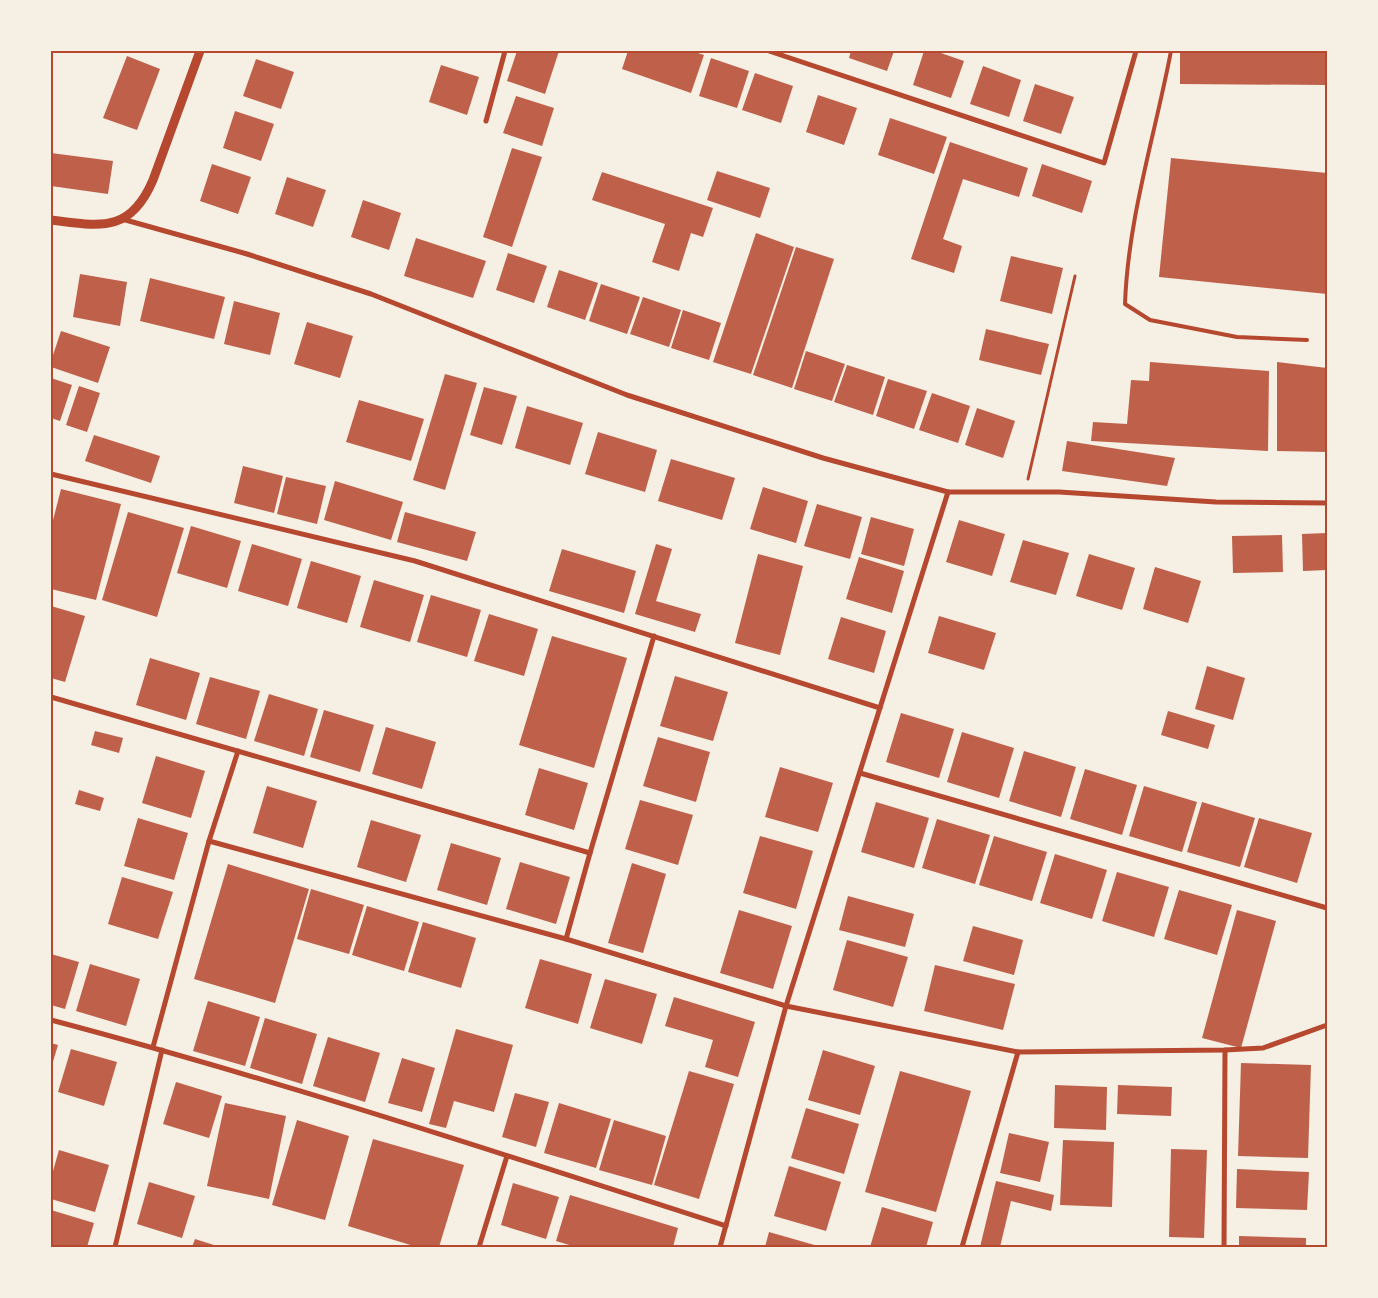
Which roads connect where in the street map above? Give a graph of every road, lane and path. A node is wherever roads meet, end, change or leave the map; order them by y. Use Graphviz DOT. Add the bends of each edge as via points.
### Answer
graph roads {
  1 [pos="200,51"];
  2 [pos="505,51"];
  3 [pos="769,51"];
  4 [pos="1136,51"];
  5 [pos="1171,51"];
  6 [pos="486,121"];
  7 [pos="122,219"];
  8 [pos="51,220"];
  9 [pos="1075,276"];
  10 [pos="1307,340"];
  11 [pos="51,474"];
  12 [pos="948,492"];
  13 [pos="1024,492"];
  14 [pos="1327,503"];
  15 [pos="654,636"];
  16 [pos="51,697"];
  17 [pos="880,708"];
  18 [pos="238,751"];
  19 [pos="860,773"];
  20 [pos="209,842"];
  21 [pos="590,853"];
  22 [pos="1327,908"];
  23 [pos="566,939"];
  24 [pos="786,1006"];
  25 [pos="51,1020"];
  26 [pos="1327,1025"];
  27 [pos="153,1047"];
  28 [pos="162,1050"];
  29 [pos="1225,1050"];
  30 [pos="1018,1052"];
  31 [pos="508,1156"];
  32 [pos="726,1226"];
  33 [pos="115,1247"];
  34 [pos="479,1247"];
  35 [pos="720,1247"];
  36 [pos="962,1247"];
  37 [pos="1224,1247"];
  1 -- 7 [label="street" via="149,190 138,206"];
  2 -- 6 [label="street"];
  3 -- 4 [label="street" via="1104,163"];
  5 -- 10 [label="lane" via="1139,193 1126,268 1124,304 1150,320 1237,337"];
  7 -- 8 [label="street" via="104,225"];
  7 -- 12 [label="street" via="371,294 627,395 823,458"];
  9 -- 13 [label="path"];
  11 -- 15 [label="street" via="415,561"];
  12 -- 13 [label="street"];
  12 -- 17 [label="street"];
  13 -- 14 [label="street" via="1216,502"];
  15 -- 17 [label="street"];
  15 -- 21 [label="street"];
  16 -- 18 [label="street"];
  17 -- 19 [label="street"];
  18 -- 20 [label="street"];
  18 -- 21 [label="street"];
  19 -- 22 [label="street"];
  19 -- 24 [label="street"];
  20 -- 23 [label="street"];
  20 -- 27 [label="street"];
  21 -- 23 [label="street"];
  23 -- 24 [label="street"];
  24 -- 30 [label="street"];
  24 -- 32 [label="street"];
  25 -- 27 [label="street"];
  26 -- 29 [label="street" via="1263,1048"];
  27 -- 28 [label="street"];
  28 -- 31 [label="street"];
  28 -- 33 [label="street"];
  29 -- 30 [label="street"];
  29 -- 37 [label="street"];
  30 -- 36 [label="street"];
  31 -- 32 [label="street"];
  31 -- 34 [label="street"];
  32 -- 35 [label="street"];
}
